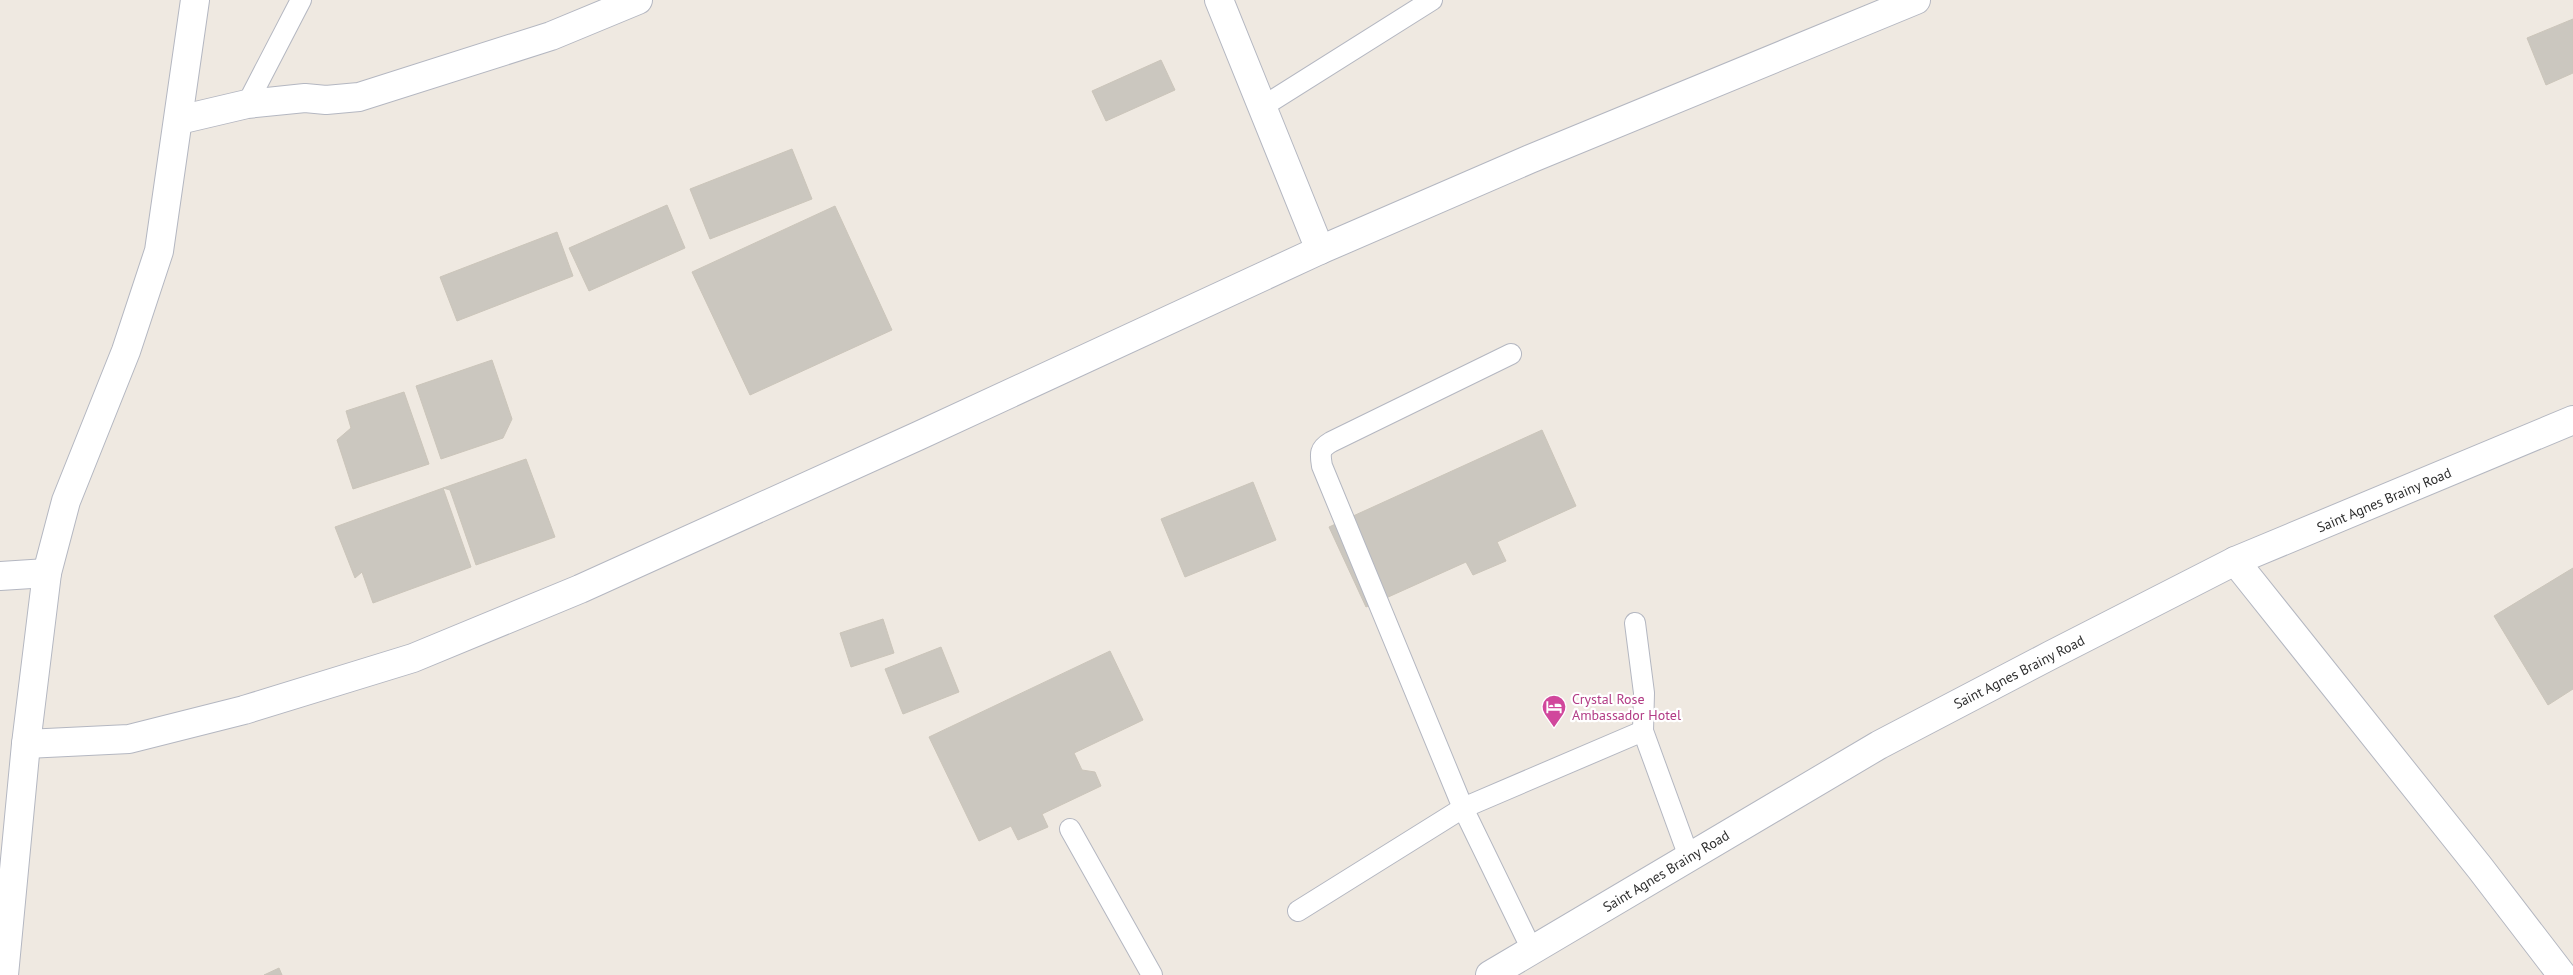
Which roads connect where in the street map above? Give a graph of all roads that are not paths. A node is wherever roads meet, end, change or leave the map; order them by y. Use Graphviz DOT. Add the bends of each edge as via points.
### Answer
graph roads {
  1 [pos="195,0"];
  2 [pos="301,0"];
  3 [pos="638,0"];
  4 [pos="1219,0"];
  5 [pos="1432,0"];
  6 [pos="1916,0"];
  7 [pos="247,104"];
  8 [pos="1262,107"];
  9 [pos="179,120"];
  10 [pos="1320,250"];
  11 [pos="1511,354"];
  12 [pos="2573,420"];
  13 [pos="2235,561"];
  14 [pos="47,573"];
  15 [pos="0,576"];
  16 [pos="1635,623"];
  17 [pos="1643,731"];
  18 [pos="26,744"];
  19 [pos="1464,808"];
  20 [pos="1070,829"];
  21 [pos="1689,857"];
  22 [pos="1298,911"];
  23 [pos="1532,950"];
  24 [pos="4,975"];
  25 [pos="1152,975"];
  26 [pos="1490,975"];
  27 [pos="2562,975"];
  1 -- 9 [label="street"];
  2 -- 7 [label="lane"];
  3 -- 7 [label="street" via="551,36 359,97"];
  4 -- 8 [label="street"];
  5 -- 8 [label="lane"];
  6 -- 10 [label="street" via="1530,159"];
  7 -- 9 [label="street"];
  8 -- 10 [label="street"];
  9 -- 14 [label="street" via="159,251 126,351 66,501"];
  10 -- 18 [label="street" via="580,589 413,658 244,710 129,739"];
  11 -- 19 [label="lane" via="1330,442 1322,447 1320,454"];
  12 -- 13 [label="street, Saint Agnes Brainy Road"];
  13 -- 21 [label="street, Saint Agnes Brainy Road" via="1879,745"];
  13 -- 27 [label="street"];
  14 -- 15 [label="street"];
  14 -- 18 [label="street"];
  16 -- 17 [label="lane" via="1644,693"];
  17 -- 19 [label="lane"];
  17 -- 21 [label="lane"];
  18 -- 24 [label="street"];
  19 -- 22 [label="lane"];
  19 -- 23 [label="lane"];
  20 -- 25 [label="lane"];
  21 -- 23 [label="street, Saint Agnes Brainy Road"];
  23 -- 26 [label="street, Saint Agnes Brainy Road"];
}
